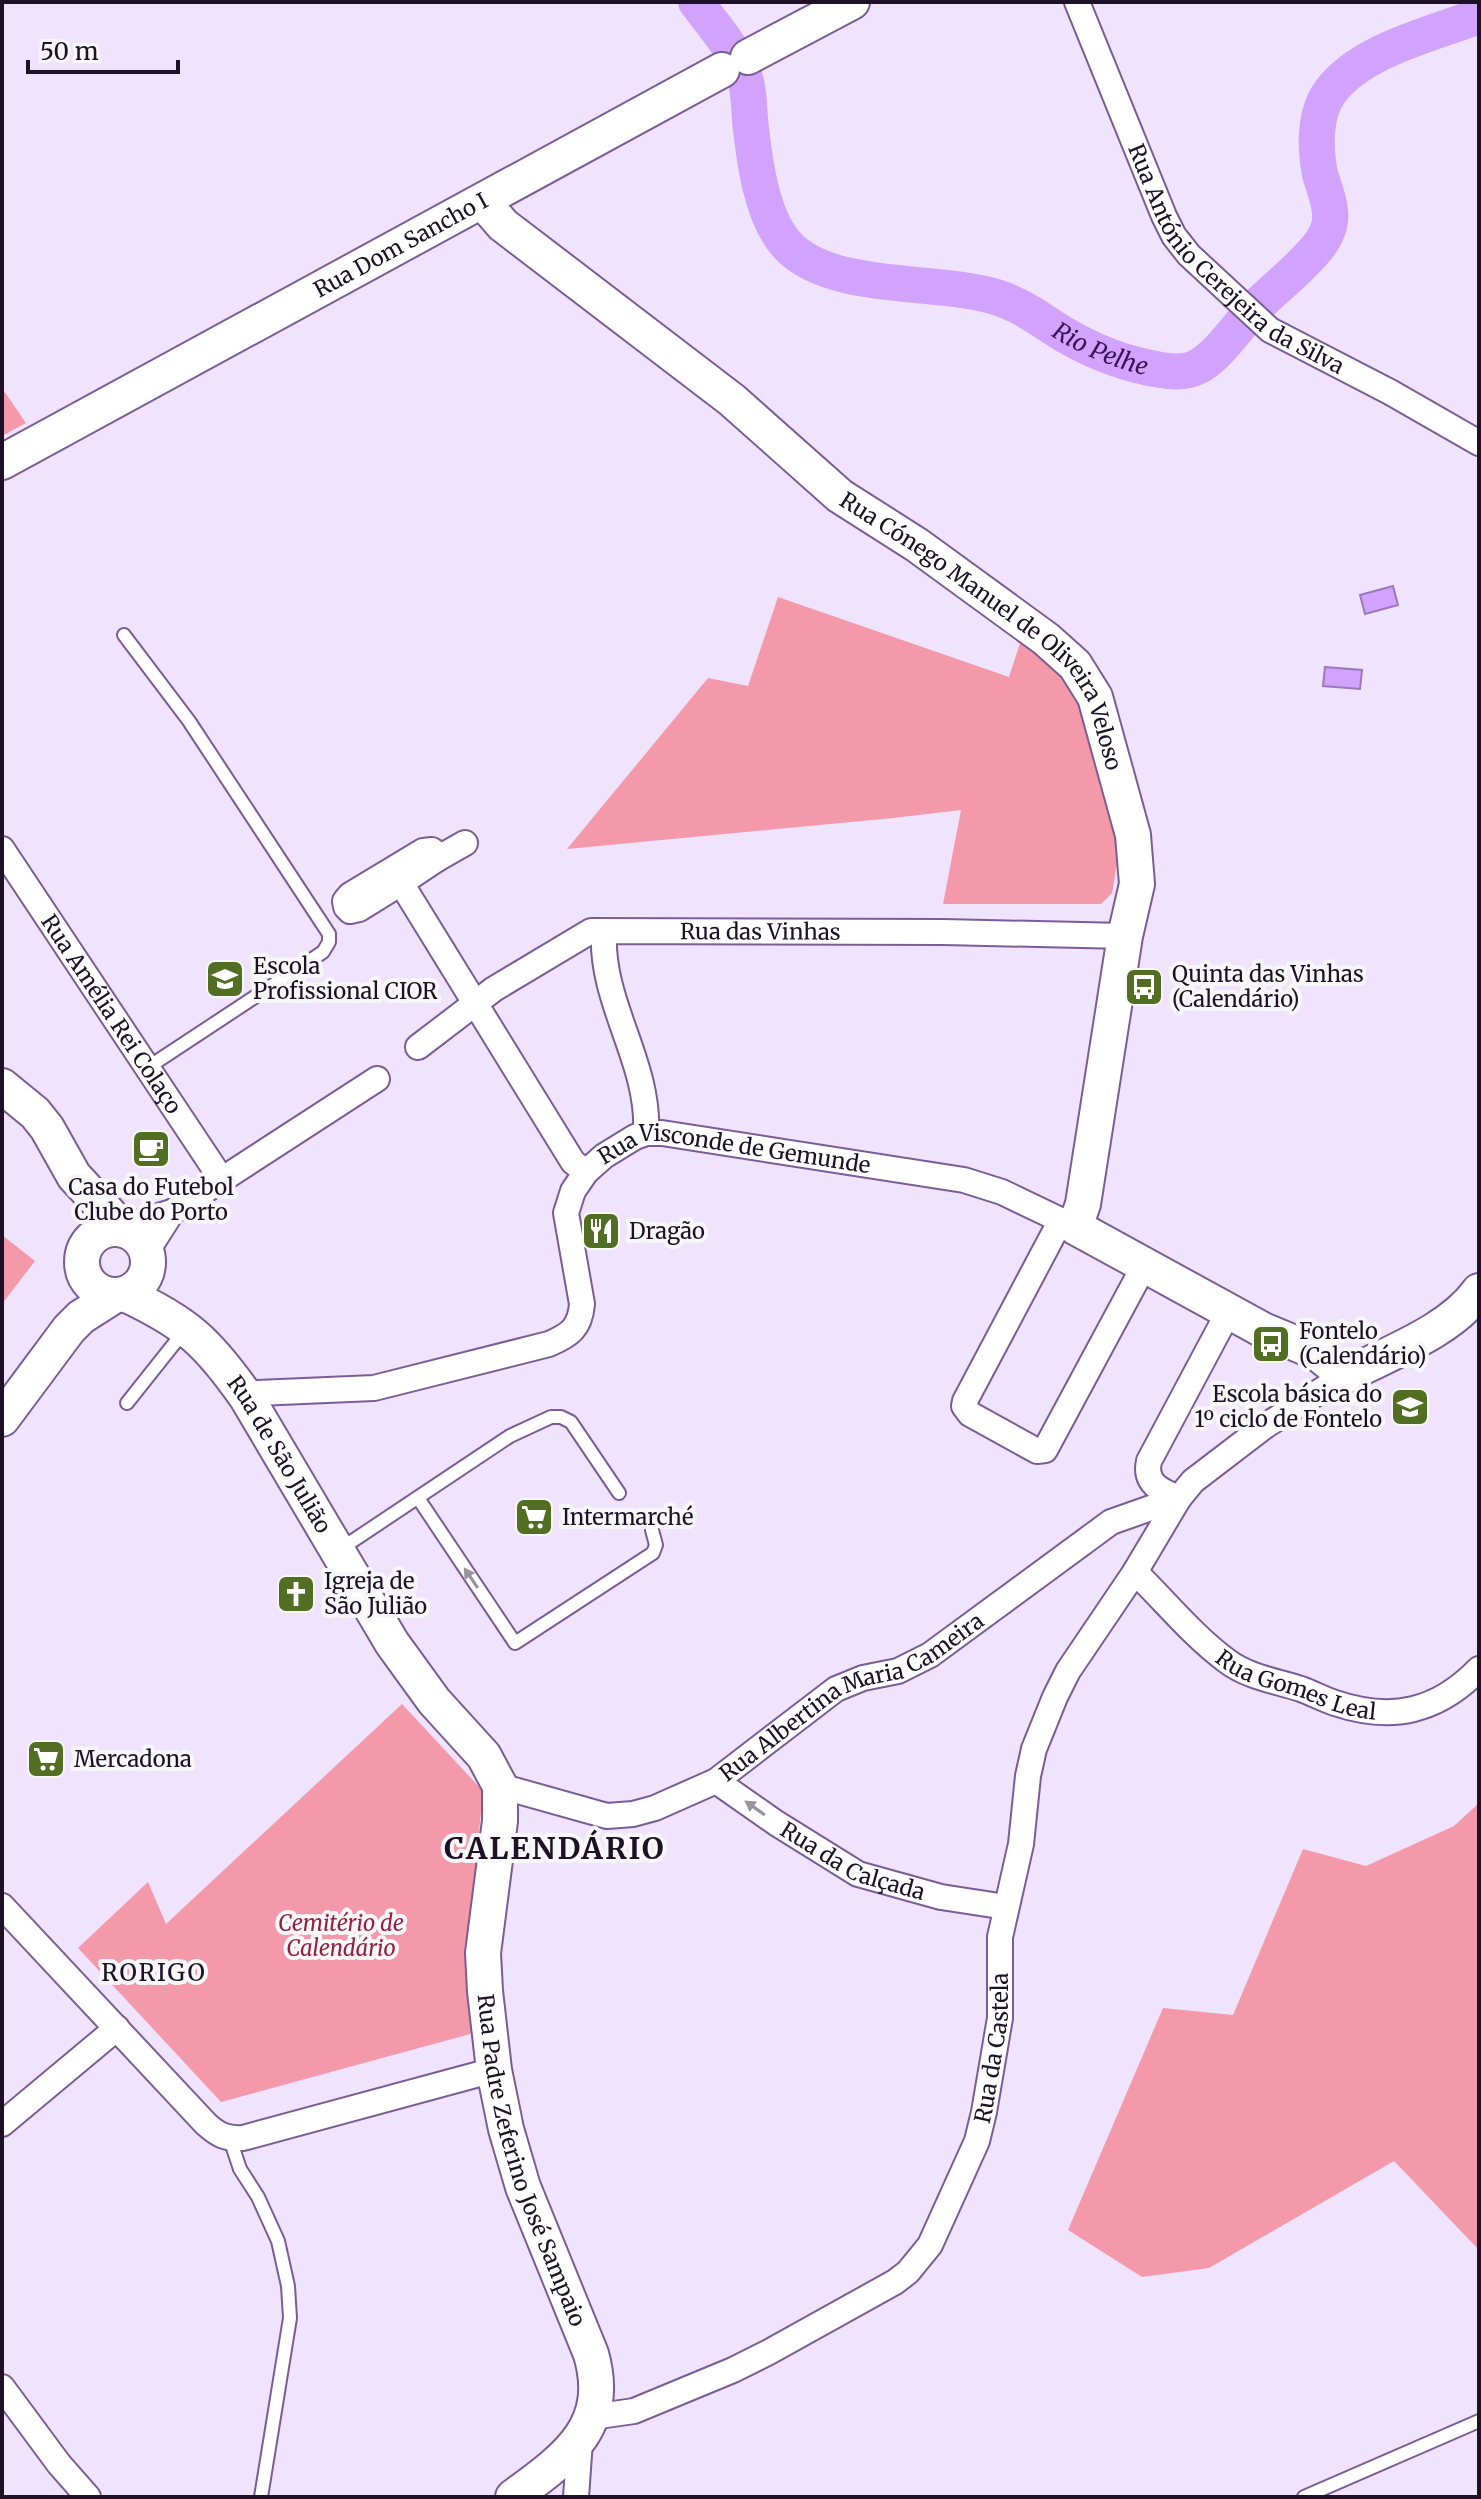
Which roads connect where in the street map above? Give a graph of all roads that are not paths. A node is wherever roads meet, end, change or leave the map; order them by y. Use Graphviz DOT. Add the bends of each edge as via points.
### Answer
graph roads {
  1 [pos="852,2"];
  2 [pos="1077,2"];
  3 [pos="810,15"];
  4 [pos="483,202"];
  5 [pos="1479,443"];
  6 [pos="2,462"];
  7 [pos="124,635"];
  8 [pos="465,843"];
  9 [pos="2,849"];
  10 [pos="437,859"];
  11 [pos="401,883"];
  12 [pos="604,932"];
  13 [pos="1125,936"];
  14 [pos="474,1005"];
  15 [pos="418,1047"];
  16 [pos="147,1068"];
  17 [pos="377,1079"];
  18 [pos="2,1086"];
  19 [pos="646,1133"];
  20 [pos="586,1172"];
  21 [pos="74,1176"];
  22 [pos="222,1180"];
  23 [pos="1068,1223"];
  24 [pos="140,1247"];
  25 [pos="82,1256"];
  26 [pos="1144,1266"];
  27 [pos="1479,1291"];
  28 [pos="120,1295"];
  29 [pos="1229,1311"];
  30 [pos="187,1327"];
  31 [pos="1341,1378"];
  32 [pos="2,1396"];
  33 [pos="247,1398"];
  34 [pos="127,1403"];
  35 [pos="2,1419"];
  36 [pos="619,1493"];
  37 [pos="418,1498"];
  38 [pos="1179,1498"];
  39 [pos="652,1530"];
  40 [pos="336,1552"];
  41 [pos="1135,1572"];
  42 [pos="1479,1669"];
  43 [pos="716,1781"];
  44 [pos="500,1786"];
  45 [pos="2,1906"];
  46 [pos="1006,1907"];
  47 [pos="117,2028"];
  48 [pos="494,2070"];
  49 [pos="2,2124"];
  50 [pos="230,2139"];
  51 [pos="2,2387"];
  52 [pos="1479,2421"];
  53 [pos="586,2429"];
  54 [pos="88,2497"];
  55 [pos="261,2497"];
  56 [pos="513,2497"];
  57 [pos="576,2497"];
  58 [pos="1304,2497"];
  1 -- 3 [label="street, Rua Dom Sancho I"];
  2 -- 5 [label="street, Rua António Cerejeira da Silva" via="1174,236 1189,255 1282,338"];
  3 -- 4 [label="street, Rua Dom Sancho I" via="735,64"];
  4 -- 6 [label="street, Rua Dom Sancho I"];
  4 -- 13 [label="street, Rua Cónego Manuel de Oliveira Veloso" via="503,225 732,400 840,496 917,545 1075,665 1095,697 1133,835 1137,884"];
  7 -- 16 [label="lane" via="189,721 329,934 323,952"];
  8 -- 10 [label="street"];
  9 -- 16 [label="street, Rua Amélia Rei Colaço"];
  10 -- 11 [label="street"];
  10 -- 11 [label="street" via="432,850 423,851 350,895 346,907 359,909"];
  11 -- 14 [label="street"];
  12 -- 13 [label="street, Rua das Vinhas"];
  12 -- 14 [label="street, Rua das Vinhas" via="583,934"];
  12 -- 19 [label="street" via="608,983 642,1079"];
  13 -- 23 [label="street, Rua Cónego Manuel de Oliveira Veloso" via="1083,1204"];
  14 -- 15 [label="street, Rua das Vinhas"];
  14 -- 20 [label="street" via="573,1162"];
  16 -- 22 [label="street, Rua Amélia Rei Colaço"];
  17 -- 22 [label="street"];
  18 -- 21 [label="street, Rua de São Julião" via="47,1128"];
  19 -- 20 [label="street, Rua Visconde de Gemunde" via="619,1145"];
  19 -- 23 [label="street, Rua Visconde de Gemunde" via="946,1176 1002,1192"];
  20 -- 33 [label="street, Rua Visconde de Gemunde" via="568,1198 566,1213 582,1304 576,1329 566,1336 382,1386 257,1393"];
  21 -- 24 [label="street, Rua de São Julião"];
  21 -- 25 [label="street, Rua de São Julião"];
  22 -- 24 [label="street" via="172,1212 139,1222"];
  23 -- 26 [label="street, Rua Visconde de Gemunde"];
  23 -- 26 [label="street" via="965,1401 970,1414 1037,1451 1045,1450"];
  24 -- 25 [label="street" via="111,1229 89,1240"];
  24 -- 28 [label="street" via="143,1282"];
  24 -- 30 [label="street, Rua de São Julião"];
  25 -- 28 [label="street" via="94,1289"];
  25 -- 32 [label="street" via="66,1310"];
  26 -- 29 [label="street, Rua Visconde de Gemunde"];
  27 -- 31 [label="street" via="1449,1322"];
  28 -- 30 [label="street, Rua de São Julião"];
  28 -- 35 [label="street" via="69,1329"];
  29 -- 31 [label="street, Rua Visconde de Gemunde" via="1316,1352"];
  29 -- 38 [label="street" via="1149,1461 1151,1482"];
  30 -- 33 [label="street, Rua de São Julião" via="210,1348"];
  30 -- 34 [label="lane"];
  31 -- 38 [label="street" via="1212,1465"];
  33 -- 40 [label="street, Rua de São Julião"];
  36 -- 37 [label="lane" via="571,1422 556,1416 510,1436"];
  39 -- 37 [label="lane, one-way" via="653,1553 515,1643"];
  37 -- 40 [label="lane"];
  38 -- 41 [label="street, Rua da Castela"];
  38 -- 43 [label="street, Rua Albertina Maria Cameira" via="1111,1522 930,1655 825,1695"];
  40 -- 44 [label="street, Rua de São Julião" via="404,1661 484,1756"];
  41 -- 42 [label="street, Rua Gomes Leal" via="1228,1663 1335,1703 1365,1711 1414,1711 1455,1691"];
  41 -- 46 [label="street, Rua da Castela" via="1068,1671 1034,1749"];
  43 -- 44 [label="street, Rua Albertina Maria Cameira" via="655,1808 607,1816"];
  46 -- 43 [label="street, Rua da Calçada, one-way" via="941,1897 858,1874"];
  44 -- 48 [label="street, Rua Padre Zeferino José Sampaio" via="483,1953"];
  45 -- 47 [label="street"];
  46 -- 53 [label="street, Rua da Castela" via="1000,1937 1000,2018 977,2141 921,2259 880,2290 733,2370"];
  47 -- 49 [label="street"];
  47 -- 50 [label="street" via="206,2124"];
  48 -- 50 [label="street"];
  48 -- 53 [label="street, Rua Padre Zeferino José Sampaio" via="523,2187 597,2375"];
  50 -- 55 [label="lane" via="278,2241 288,2286 290,2318"];
  51 -- 54 [label="street"];
  52 -- 58 [label="lane"];
  53 -- 56 [label="street"];
  53 -- 57 [label="street"];
}
